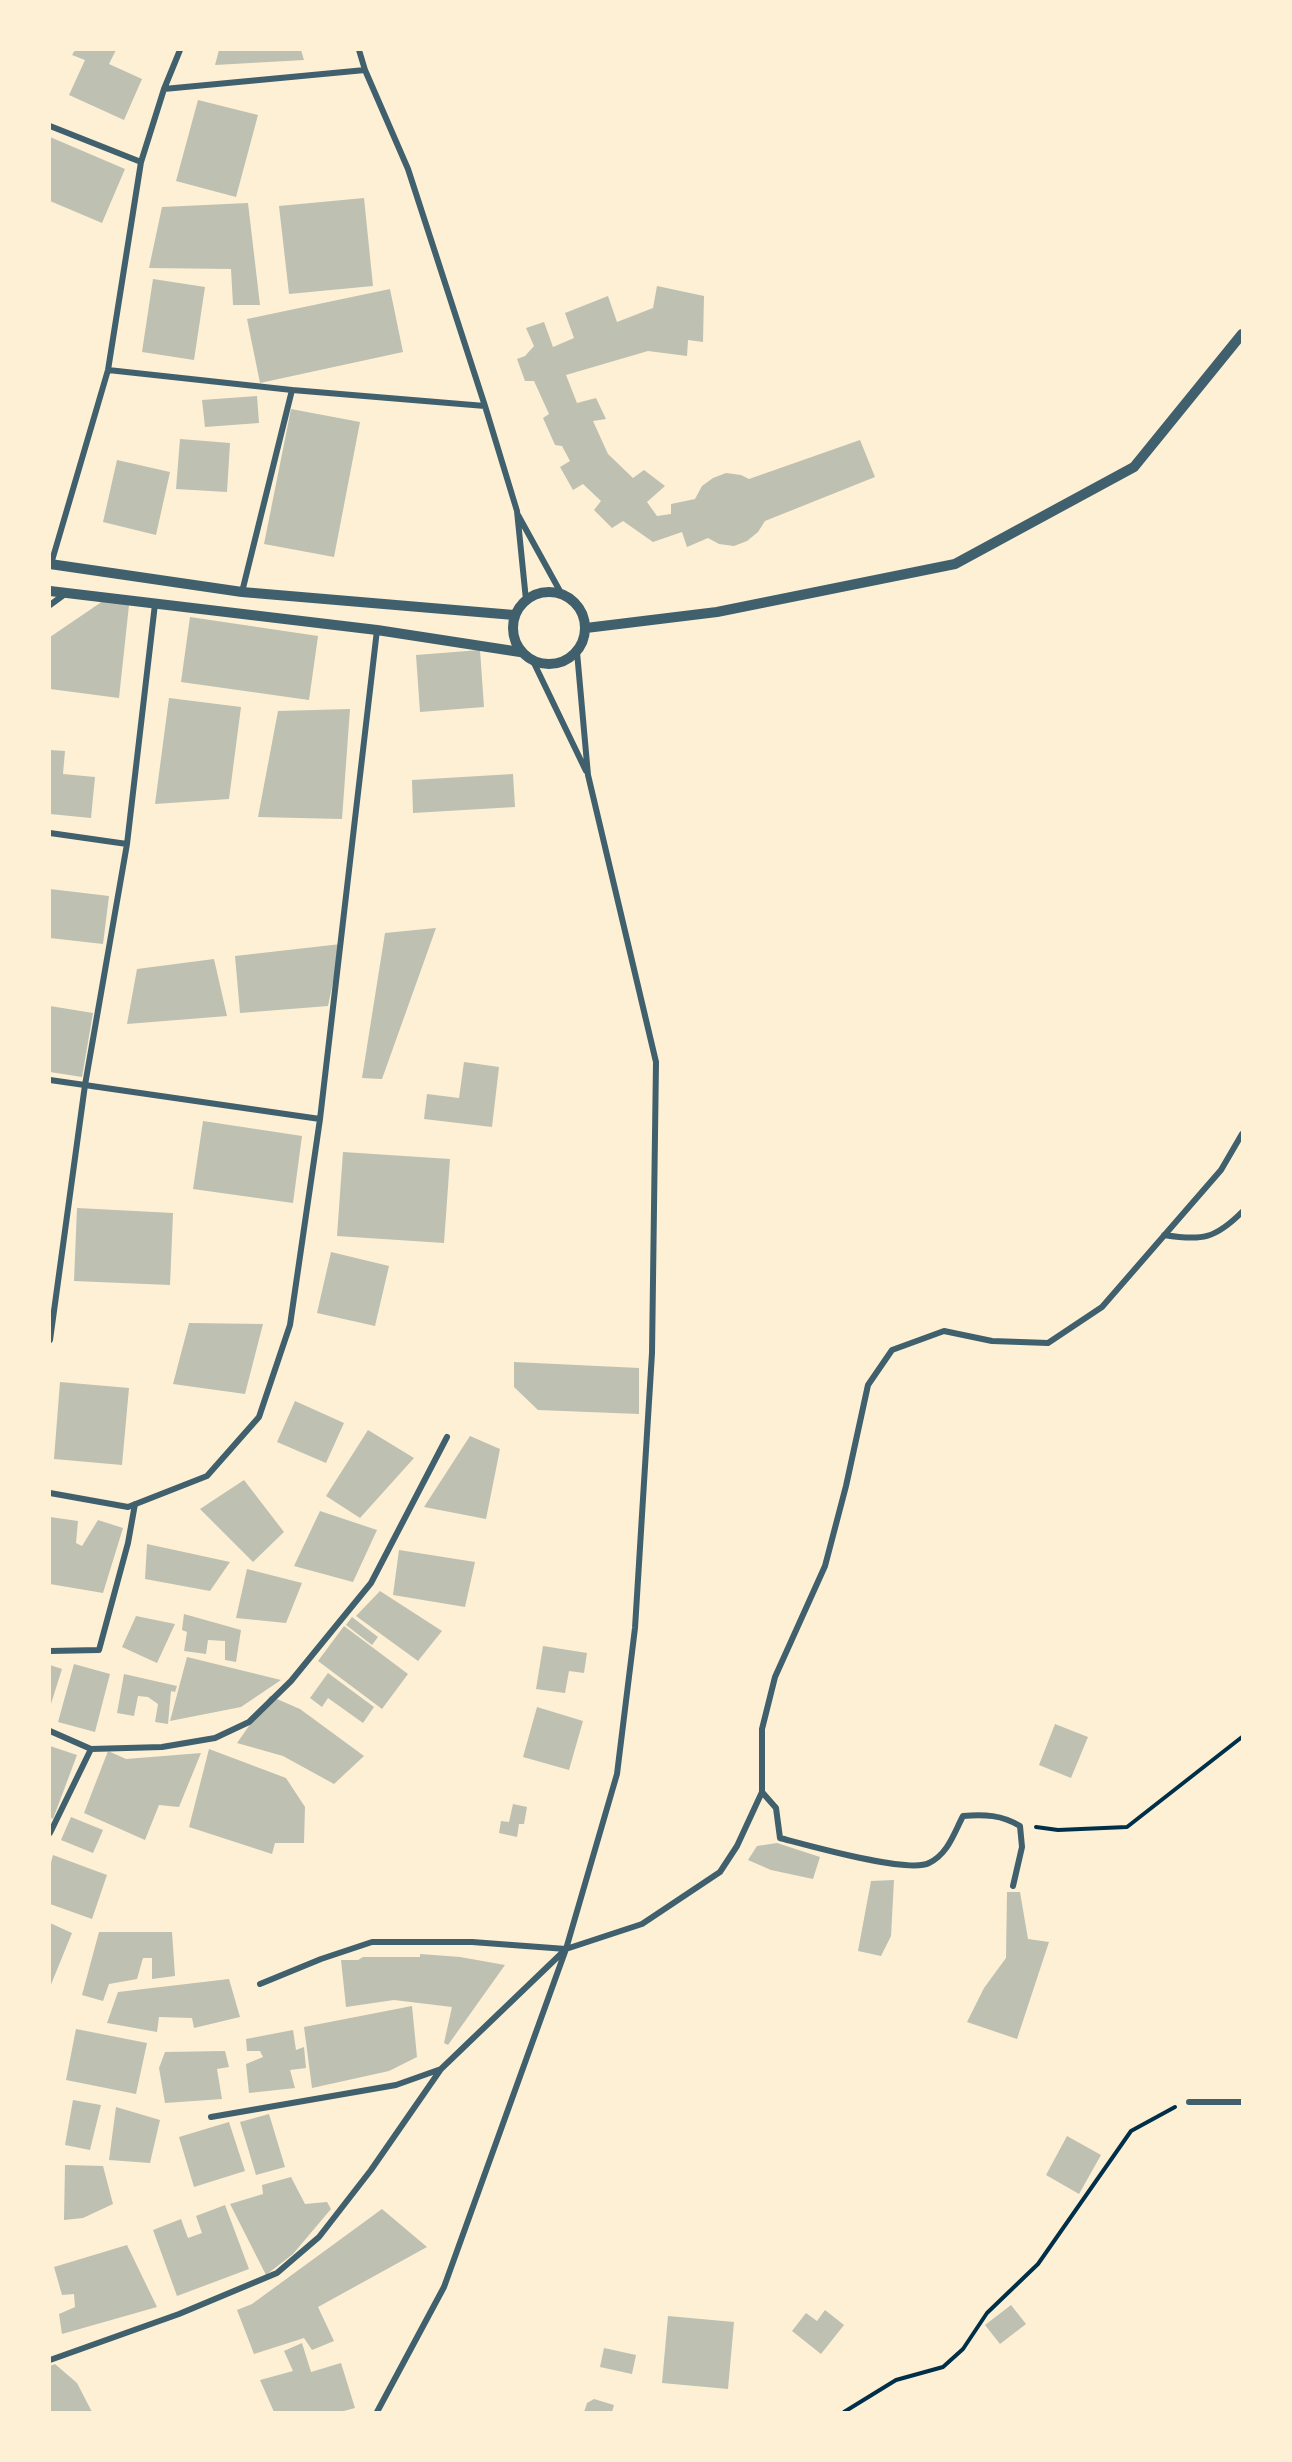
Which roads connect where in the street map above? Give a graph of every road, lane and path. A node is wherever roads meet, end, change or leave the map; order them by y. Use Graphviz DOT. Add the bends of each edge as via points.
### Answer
graph roads {
  1 [pos="180,50"];
  2 [pos="359,50"];
  3 [pos="365,70"];
  4 [pos="164,89"];
  5 [pos="50,126"];
  6 [pos="141,162"];
  7 [pos="1242,334"];
  8 [pos="108,370"];
  9 [pos="292,390"];
  10 [pos="485,406"];
  11 [pos="517,511"];
  12 [pos="50,564"];
  13 [pos="50,591"];
  14 [pos="242,592"];
  15 [pos="65,593"];
  16 [pos="561,593"];
  17 [pos="526,600"];
  18 [pos="155,604"];
  19 [pos="50,605"];
  20 [pos="514,615"];
  21 [pos="586,628"];
  22 [pos="377,630"];
  23 [pos="520,652"];
  24 [pos="577,652"];
  25 [pos="533,661"];
  26 [pos="588,775"];
  27 [pos="50,833"];
  28 [pos="127,844"];
  29 [pos="50,1080"];
  30 [pos="85,1085"];
  31 [pos="320,1119"];
  32 [pos="1242,1134"];
  33 [pos="1242,1212"];
  34 [pos="1164,1235"];
  35 [pos="50,1340"];
  36 [pos="447,1437"];
  37 [pos="50,1493"];
  38 [pos="135,1504"];
  39 [pos="50,1651"];
  40 [pos="50,1731"];
  41 [pos="1242,1737"];
  42 [pos="91,1749"];
  43 [pos="762,1792"];
  44 [pos="1020,1826"];
  45 [pos="50,1833"];
  46 [pos="1012,1886"];
  47 [pos="566,1949"];
  48 [pos="260,1984"];
  49 [pos="441,2069"];
  50 [pos="1190,2102"];
  51 [pos="1242,2102"];
  52 [pos="211,2117"];
  53 [pos="50,2360"];
  54 [pos="377,2412"];
  55 [pos="844,2412"];
  1 -- 4 [label="street"];
  2 -- 3 [label="street"];
  3 -- 4 [label="street"];
  3 -- 10 [label="street" via="408,169"];
  4 -- 6 [label="street"];
  5 -- 6 [label="street"];
  6 -- 8 [label="street"];
  7 -- 21 [label="street" via="1134,468 955,564 717,612"];
  8 -- 9 [label="street"];
  8 -- 12 [label="street"];
  9 -- 10 [label="street"];
  9 -- 14 [label="street"];
  10 -- 11 [label="street"];
  11 -- 16 [label="street"];
  11 -- 17 [label="street"];
  12 -- 14 [label="street"];
  13 -- 15 [label="street"];
  14 -- 20 [label="street"];
  15 -- 18 [label="street"];
  15 -- 19 [label="street"];
  16 -- 17 [label="street" via="543,592"];
  16 -- 21 [label="street" via="581,610"];
  17 -- 20 [label="street"];
  18 -- 22 [label="street"];
  18 -- 28 [label="street"];
  20 -- 23 [label="street" via="512,634"];
  21 -- 24 [label="street"];
  22 -- 23 [label="street"];
  22 -- 31 [label="street"];
  23 -- 25 [label="street"];
  24 -- 25 [label="street" via="565,661 549,665"];
  24 -- 26 [label="street"];
  25 -- 26 [label="street"];
  26 -- 47 [label="street" via="656,1062 652,1353 635,1628 617,1774"];
  27 -- 28 [label="street"];
  28 -- 30 [label="street"];
  29 -- 30 [label="street"];
  30 -- 31 [label="street"];
  30 -- 35 [label="street"];
  31 -- 38 [label="street" via="290,1325 259,1418 207,1476"];
  32 -- 34 [label="street" via="1221,1170"];
  33 -- 34 [label="street" via="1223,1231 1190,1239"];
  34 -- 43 [label="street" via="1102,1307 1048,1343 992,1341 944,1331 892,1350 868,1385 825,1566 776,1677 762,1730"];
  36 -- 42 [label="street" via="371,1583 291,1681 249,1722 215,1738 162,1747"];
  37 -- 38 [label="street" via="128,1507"];
  38 -- 39 [label="street" via="99,1650"];
  40 -- 42 [label="street"];
  41 -- 44 [label="path" via="1127,1827 1058,1830"];
  42 -- 45 [label="street"];
  43 -- 44 [label="street" via="776,1808 780,1838 900,1865 928,1864 934,1860 947,1849 963,1816 985,1814"];
  43 -- 47 [label="street" via="720,1872 642,1924"];
  44 -- 46 [label="street" via="1022,1847"];
  47 -- 48 [label="street" via="472,1942 372,1942"];
  47 -- 49 [label="street"];
  47 -- 54 [label="street" via="444,2287"];
  49 -- 52 [label="street" via="396,2085"];
  49 -- 53 [label="street" via="319,2237 277,2273 179,2314"];
  50 -- 51 [label="street"];
  50 -- 55 [label="path" via="1131,2131 1038,2264 987,2313 963,2349 943,2367 896,2380"];
}
